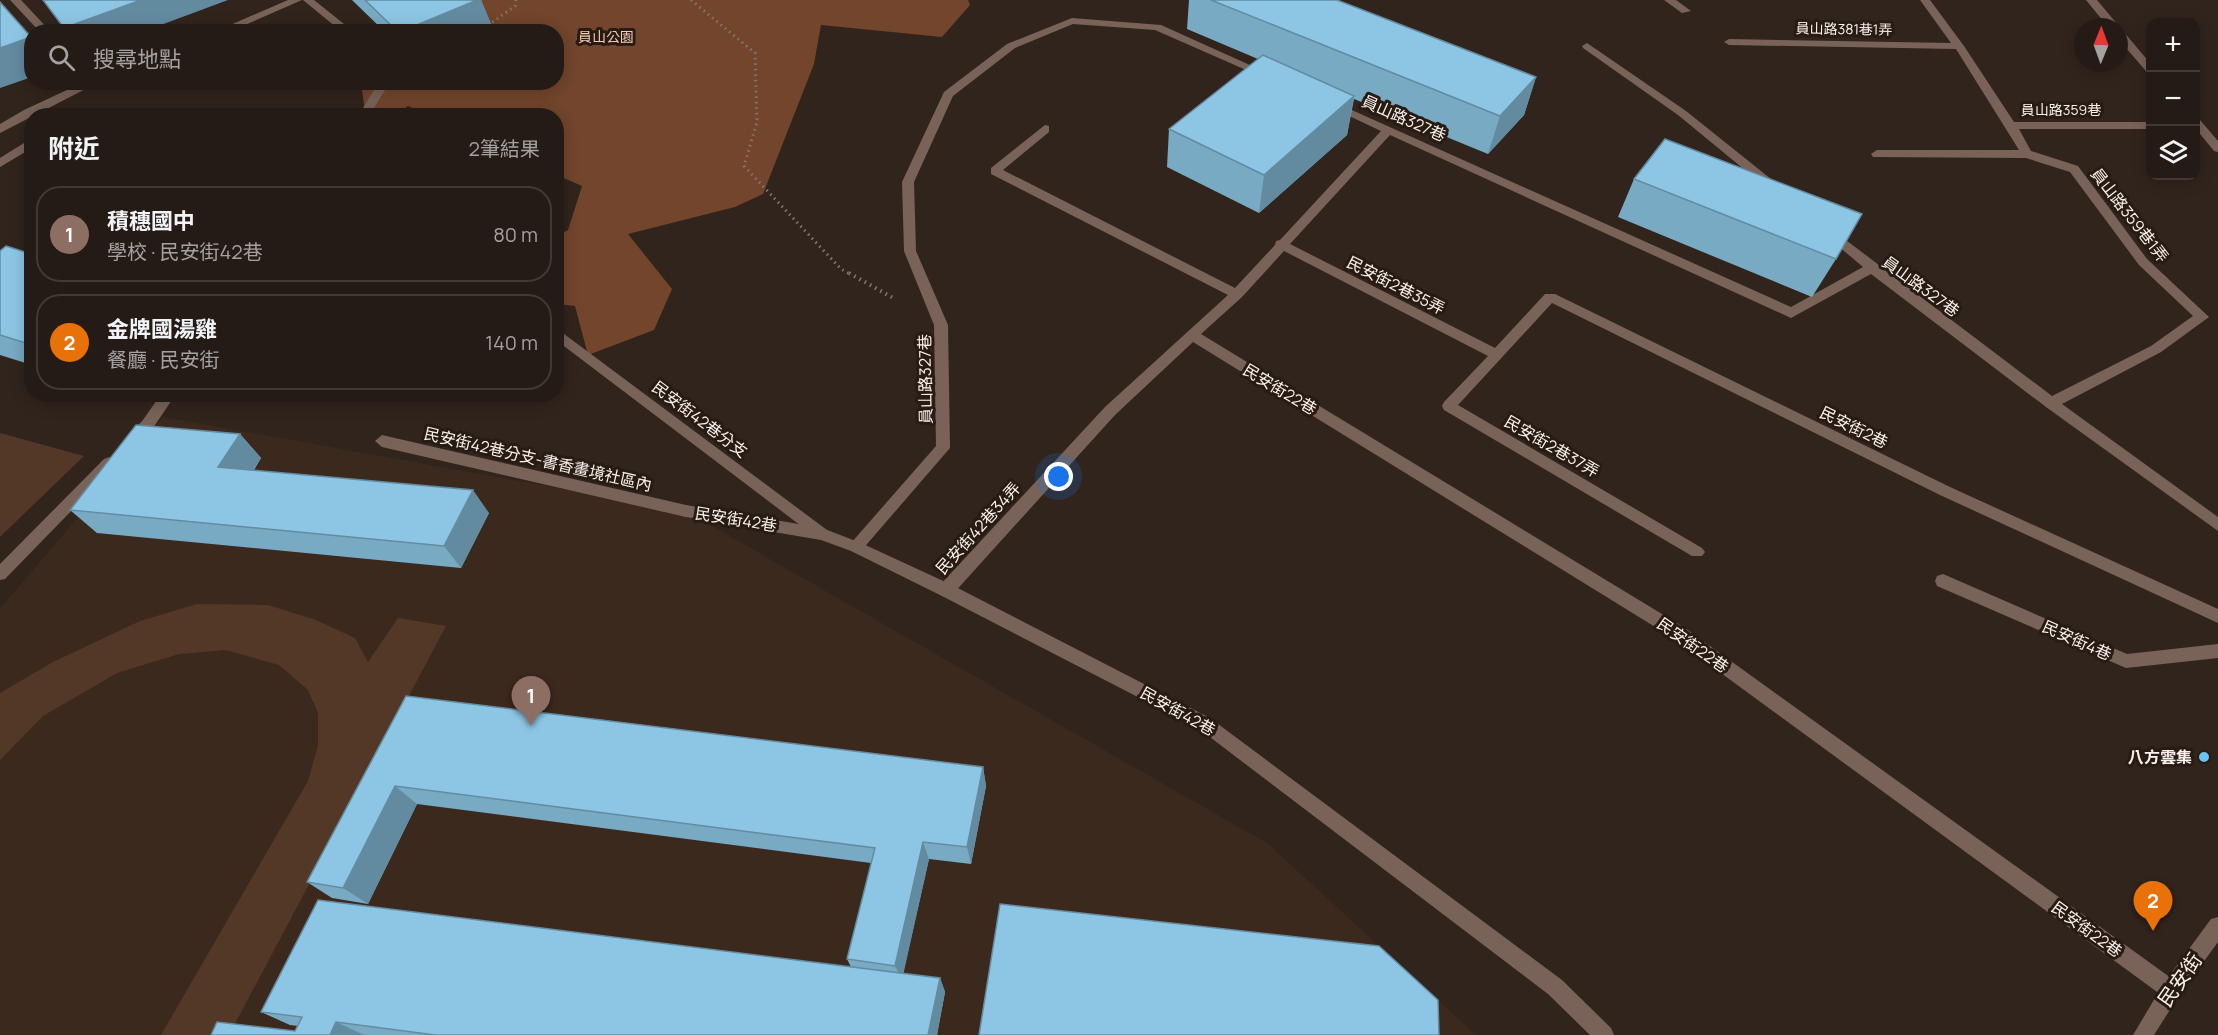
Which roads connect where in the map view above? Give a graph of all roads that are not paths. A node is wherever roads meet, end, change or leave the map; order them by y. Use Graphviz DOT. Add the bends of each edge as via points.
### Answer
graph roads {
  1 [pos="15,0"];
  2 [pos="297,0"];
  3 [pos="308,0"];
  4 [pos="1669,0"];
  5 [pos="1925,0"];
  6 [pos="2091,0"];
  7 [pos="1686,11"];
  8 [pos="2106,18"];
  9 [pos="38,24"];
  10 [pos="238,24"];
  11 [pos="339,24"];
  12 [pos="1730,42"];
  13 [pos="2128,43"];
  14 [pos="1587,46"];
  15 [pos="1959,46"];
  16 [pos="2146,63"];
  17 [pos="1283,82"];
  18 [pos="76,90"];
  19 [pos="381,90"];
  20 [pos="1326,101"];
  21 [pos="37,108"];
  22 [pos="368,108"];
  23 [pos="24,114"];
  24 [pos="2146,125"];
  25 [pos="2010,126"];
  26 [pos="2199,126"];
  27 [pos="0,129"];
  28 [pos="1045,129"];
  29 [pos="1389,129"];
  30 [pos="24,147"];
  31 [pos="2218,148"];
  32 [pos="1877,154"];
  33 [pos="2027,154"];
  34 [pos="0,163"];
  35 [pos="1782,194"];
  36 [pos="1818,224"];
  37 [pos="1280,244"];
  38 [pos="1872,268"];
  39 [pos="1237,294"];
  40 [pos="1192,335"];
  41 [pos="564,339"];
  42 [pos="1496,354"];
  43 [pos="163,402"];
  44 [pos="2051,404"];
  45 [pos="382,441"];
  46 [pos="686,511"];
  47 [pos="2218,525"];
  48 [pos="822,534"];
  49 [pos="856,547"];
  50 [pos="1697,552"];
  51 [pos="0,574"];
  52 [pos="1943,581"];
  53 [pos="946,590"];
  54 [pos="2218,616"];
  55 [pos="2218,651"];
  56 [pos="2218,926"];
  57 [pos="2171,990"];
  58 [pos="1604,1035"];
  59 [pos="2143,1035"];
  1 -- 9 [label="street"];
  2 -- 10 [label="street"];
  3 -- 11 [label="street"];
  4 -- 7 [label="street"];
  5 -- 15 [label="street"];
  6 -- 8 [label="street"];
  12 -- 15 [label="street, 員山路381巷1弄"];
  13 -- 16 [label="street"];
  14 -- 35 [label="street" via="1682,113"];
  15 -- 25 [label="street"];
  17 -- 49 [label="street, 員山路327巷" via="1157,27 1072,21 1011,46 948,94 908,182 910,251 941,325 943,448"];
  18 -- 21 [label="street"];
  19 -- 22 [label="street"];
  20 -- 29 [label="street, 員山路327巷"];
  23 -- 27 [label="street"];
  24 -- 25 [label="street, 員山路359巷"];
  25 -- 33 [label="street, 員山路359巷"];
  26 -- 31 [label="street"];
  28 -- 39 [label="street" via="996,171"];
  29 -- 37 [label="street, 民安街42巷34弄"];
  29 -- 38 [label="street, 員山路327巷" via="1791,313"];
  30 -- 34 [label="street"];
  32 -- 33 [label="street"];
  33 -- 44 [label="street, 員山路359巷1弄" via="2074,169 2143,262 2202,317 2156,349"];
  36 -- 38 [label="street"];
  37 -- 39 [label="street, 民安街42巷34弄"];
  37 -- 42 [label="street, 民安街2巷35弄"];
  38 -- 44 [label="street, 員山路327巷"];
  39 -- 40 [label="street, 民安街42巷34弄"];
  40 -- 53 [label="street, 民安街42巷34弄" via="1110,411"];
  40 -- 57 [label="street, 民安街22巷" via="1679,633"];
  41 -- 48 [label="street, 民安街42巷分支"];
  42 -- 50 [label="street, 民安街2巷37弄" via="1449,406"];
  42 -- 54 [label="street, 民安街2巷" via="1550,297 1946,491"];
  43 -- 51 [label="street" via="148,424"];
  44 -- 47 [label="street, 員山路327巷"];
  45 -- 46 [label="street, 民安街42巷分支-書香畫境社區內"];
  46 -- 48 [label="street, 民安街42巷"];
  48 -- 49 [label="street, 民安街42巷"];
  49 -- 53 [label="street, 民安街42巷"];
  52 -- 55 [label="street, 民安街4巷" via="2126,661"];
  53 -- 58 [label="street, 民安街42巷" via="1204,723 1555,987"];
  56 -- 57 [label="street, 民安街"];
  57 -- 59 [label="street, 民安街"];
}
